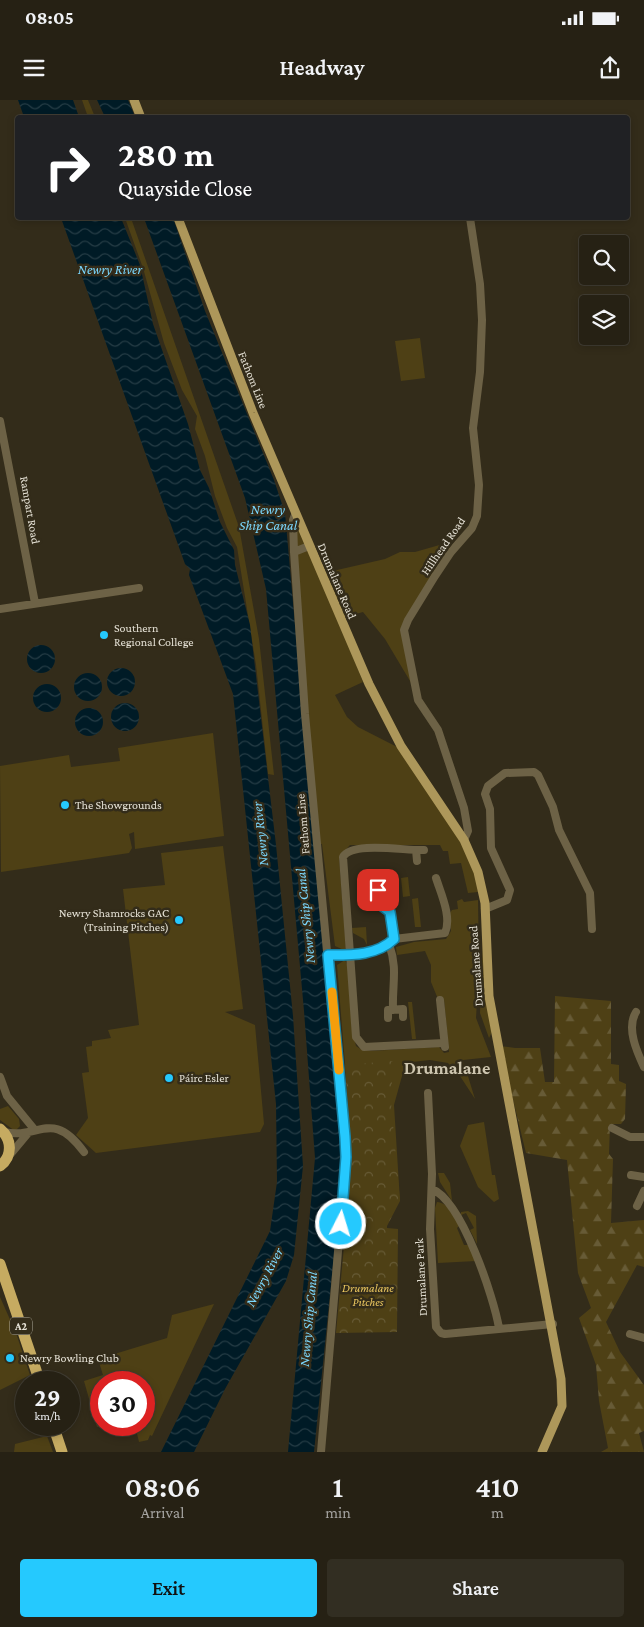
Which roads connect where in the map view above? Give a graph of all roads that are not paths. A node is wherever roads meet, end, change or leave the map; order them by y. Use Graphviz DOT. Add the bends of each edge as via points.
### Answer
graph roads {
  1 [pos="134,100"];
  2 [pos="140,115"];
  3 [pos="179,220"];
  4 [pos="470,220"];
  5 [pos="0,421"];
  6 [pos="295,515"];
  7 [pos="310,546"];
  8 [pos="294,552"];
  9 [pos="139,588"];
  10 [pos="35,603"];
  11 [pos="0,609"];
  12 [pos="464,840"];
  13 [pos="417,861"];
  14 [pos="377,877"];
  15 [pos="436,878"];
  16 [pos="485,910"];
  17 [pos="592,929"];
  18 [pos="391,942"];
  19 [pos="351,954"];
  20 [pos="328,955"];
  21 [pos="440,1000"];
  22 [pos="393,1010"];
  23 [pos="636,1012"];
  24 [pos="403,1017"];
  25 [pos="388,1018"];
  26 [pos="644,1067"];
  27 [pos="0,1077"];
  28 [pos="428,1093"];
  29 [pos="612,1128"];
  30 [pos="2,1130"];
  31 [pos="32,1130"];
  32 [pos="644,1137"];
  33 [pos="84,1152"];
  34 [pos="3,1164"];
  35 [pos="632,1175"];
  36 [pos="644,1178"];
  37 [pos="432,1189"];
  38 [pos="644,1190"];
  39 [pos="637,1206"];
  40 [pos="1,1267"];
  41 [pos="553,1324"];
  42 [pos="499,1328"];
  43 [pos="630,1334"];
  44 [pos="644,1338"];
  45 [pos="36,1371"];
  46 [pos="57,1436"];
  47 [pos="62,1452"];
  48 [pos="321,1452"];
  49 [pos="542,1452"];
  1 -- 2 [label="main road"];
  3 -- 6 [label="main road, Fathom Line"];
  4 -- 12 [label="street, Hillhead Road" via="482,305 480,372 473,428 478,509 472,528 451,552 404,630 418,700 438,730 464,808 468,831"];
  5 -- 10 [label="street, Rampart Road"];
  6 -- 7 [label="main road, Drumalane Road"];
  6 -- 8 [label="street, Fathom Line"];
  7 -- 8 [label="street"];
  7 -- 12 [label="main road, Drumalane Road" via="383,713"];
  8 -- 20 [label="street, Fathom Line" via="305,714"];
  9 -- 10 [label="street"];
  10 -- 11 [label="street"];
  12 -- 16 [label="main road, Drumalane Road" via="478,872"];
  13 -- 19 [label="street" via="420,850 373,848 345,853 343,882"];
  14 -- 18 [label="street" via="380,901 390,912"];
  15 -- 18 [label="street" via="447,918 445,933"];
  16 -- 17 [label="street" via="507,900 510,890 491,848 490,809 485,794 488,786 505,773 534,772 590,893"];
  16 -- 41 [label="main road, Drumalane Road" via="489,996"];
  18 -- 19 [label="street" via="368,953"];
  18 -- 22 [label="street" via="396,975"];
  19 -- 20 [label="street"];
  19 -- 21 [label="street" via="356,1037 364,1048 445,1046"];
  20 -- 48 [label="street, Fathom Line" via="346,1157"];
  22 -- 24 [label="street" via="403,1009"];
  22 -- 25 [label="street" via="388,1010"];
  23 -- 26 [label="street" via="633,1034"];
  27 -- 31 [label="street" via="7,1096"];
  28 -- 37 [label="street, Drumalane Park"];
  29 -- 32 [label="street" via="630,1137"];
  30 -- 31 [label="street" via="18,1134"];
  30 -- 34 [label="highway" via="9,1143"];
  31 -- 33 [label="street" via="47,1127 64,1132"];
  31 -- 34 [label="street"];
  35 -- 36 [label="street"];
  37 -- 42 [label="street" via="442,1195 450,1206 471,1244 491,1293"];
  37 -- 42 [label="street, Drumalane Park" via="430,1229 436,1326 445,1334"];
  38 -- 39 [label="street"];
  40 -- 45 [label="highway, A2"];
  41 -- 42 [label="street, Drumalane Park"];
  41 -- 49 [label="main road, Drumalane Road" via="562,1406"];
  43 -- 44 [label="street"];
  46 -- 47 [label="highway"];
}
